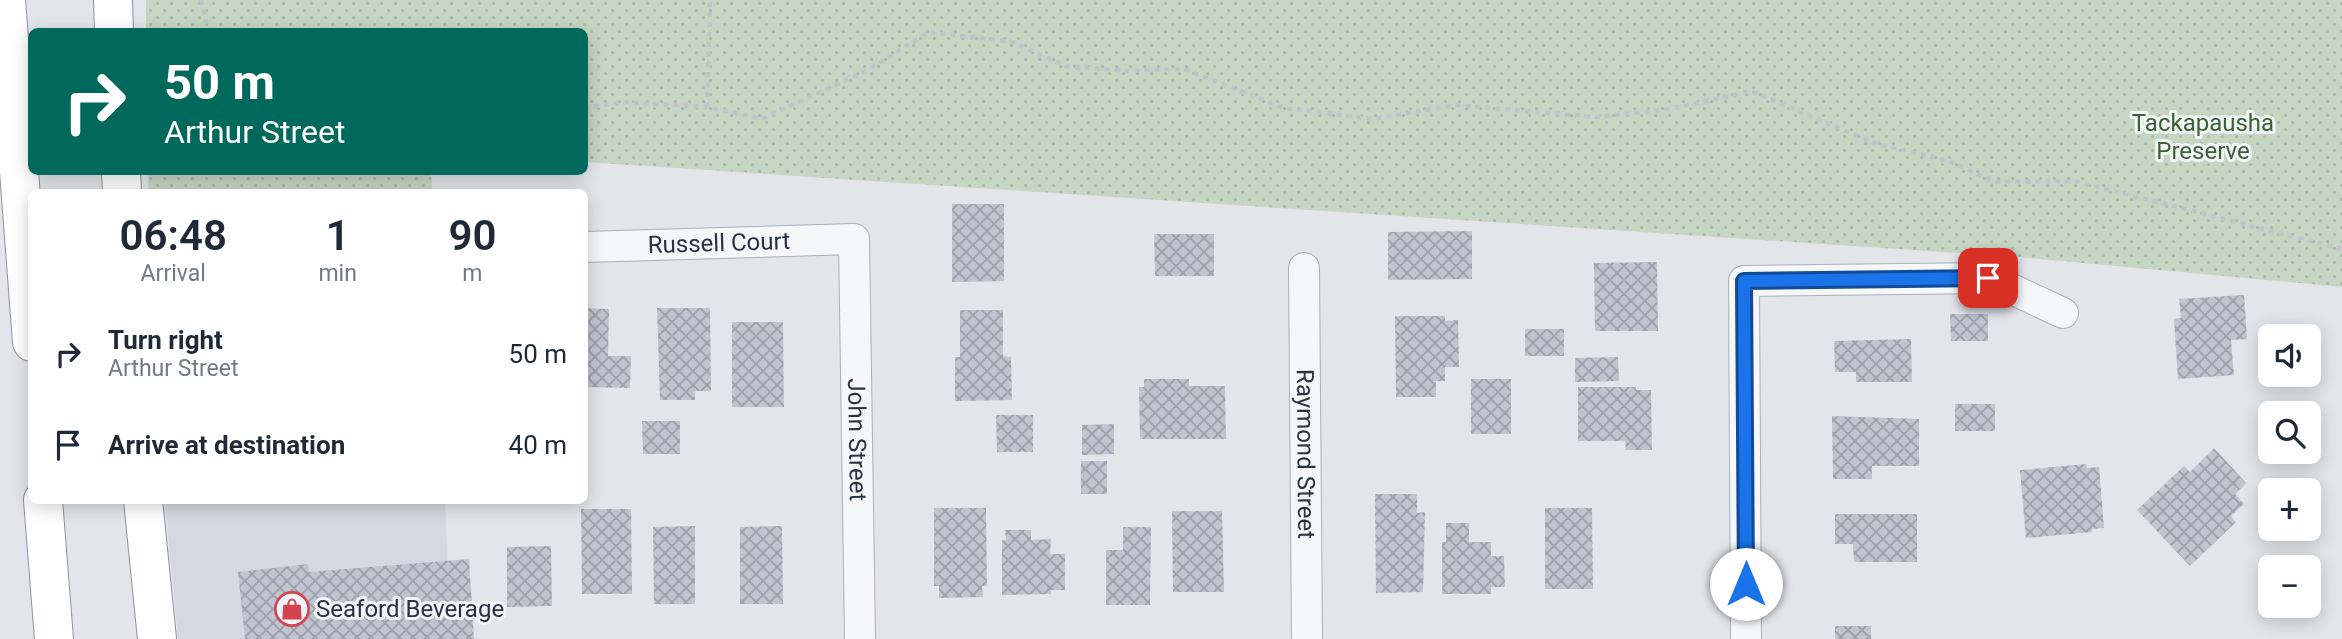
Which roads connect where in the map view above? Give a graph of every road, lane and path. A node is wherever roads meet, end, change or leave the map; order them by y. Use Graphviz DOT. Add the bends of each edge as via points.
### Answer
graph roads {
  1 [pos="6,0"];
  2 [pos="113,0"];
  3 [pos="201,0"];
  4 [pos="710,0"];
  5 [pos="114,28"];
  6 [pos="208,28"];
  7 [pos="588,107"];
  8 [pos="707,107"];
  9 [pos="854,239"];
  10 [pos="588,247"];
  11 [pos="2342,248"];
  12 [pos="1304,268"];
  13 [pos="28,289"];
  14 [pos="2063,313"];
  15 [pos="43,504"];
  16 [pos="143,504"];
  17 [pos="54,639"];
  18 [pos="158,639"];
  19 [pos="860,639"];
  20 [pos="1307,639"];
  21 [pos="1746,639"];
  1 -- 13 [label="highway"];
  2 -- 5 [label="highway"];
  3 -- 6 [label="path"];
  4 -- 8 [label="path"];
  7 -- 8 [label="path" via="623,102"];
  8 -- 11 [label="path" via="762,119 866,71 929,32 1012,42 1066,66 1184,69 1284,108 1372,119 1456,105 1597,117 1670,109 1751,92 1874,144 1948,161 1995,182 2074,181"];
  9 -- 10 [label="street, Russell Court"];
  9 -- 19 [label="street, John Street"];
  12 -- 20 [label="street, Raymond Street"];
  14 -- 21 [label="street" via="1988,278 1744,281"];
  15 -- 17 [label="highway"];
  16 -- 18 [label="highway"];
}
